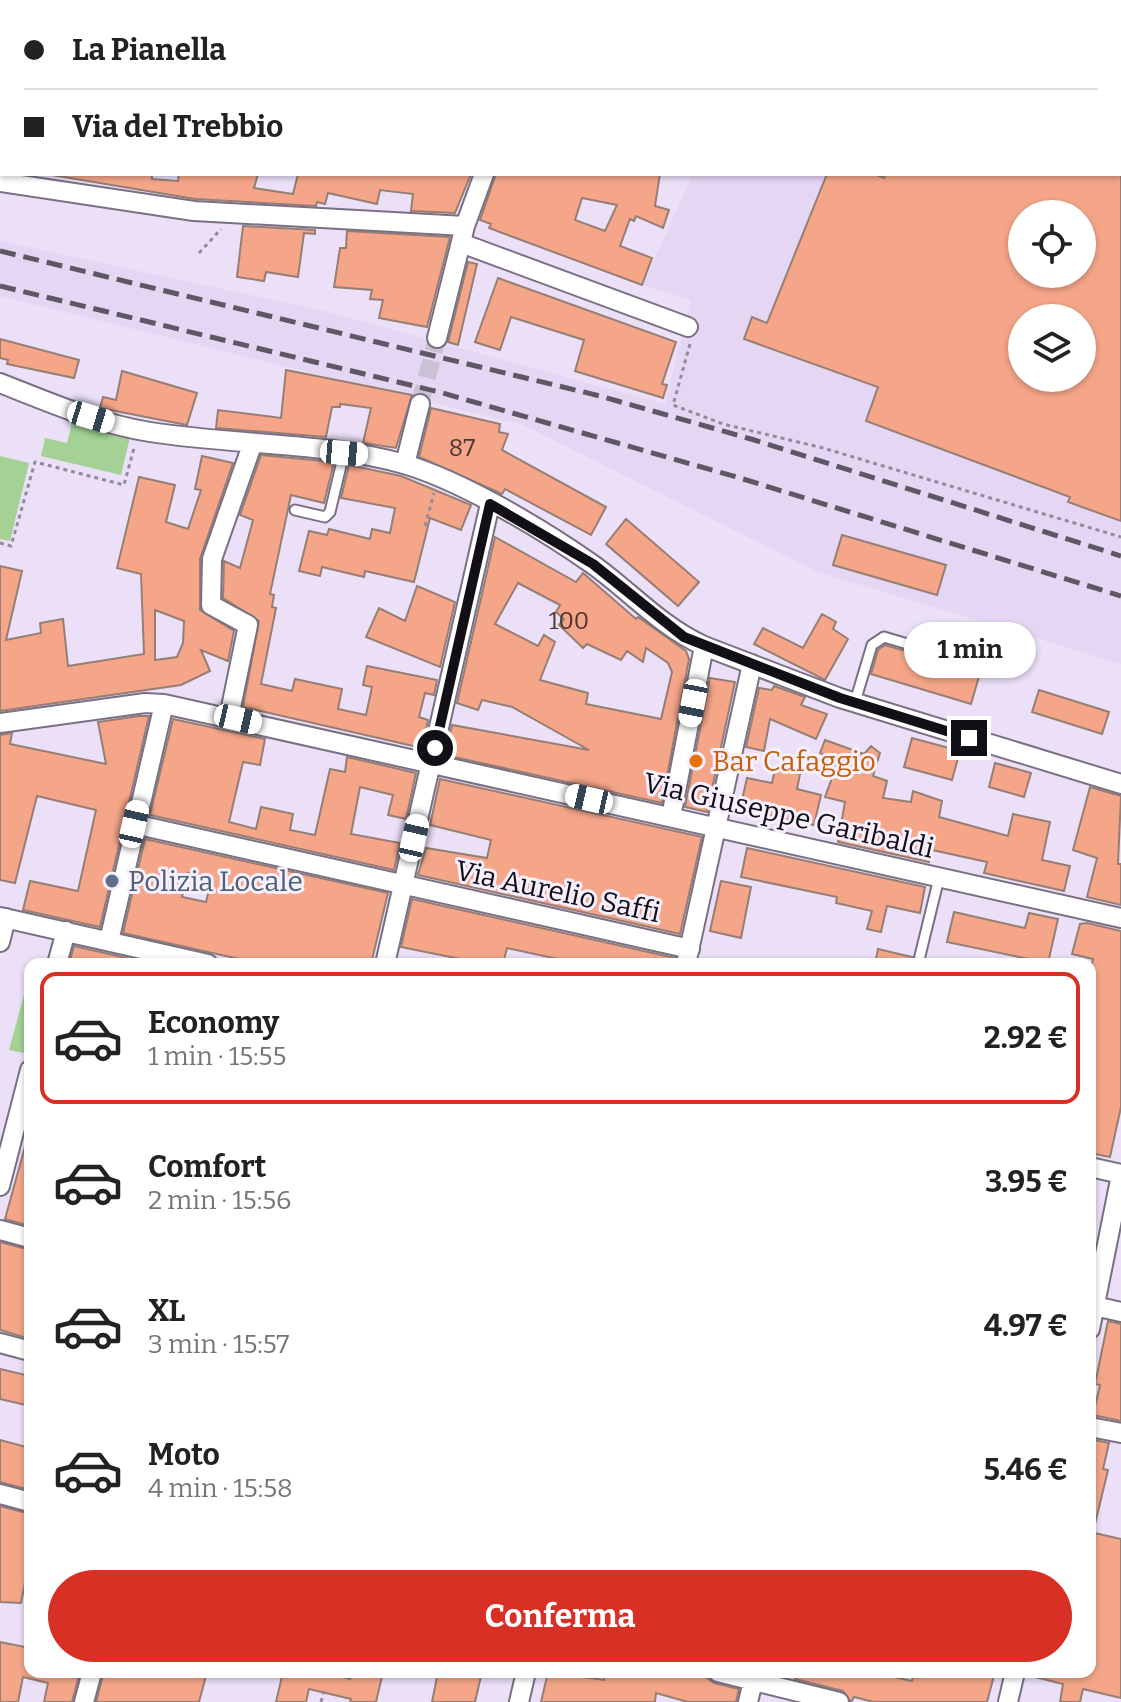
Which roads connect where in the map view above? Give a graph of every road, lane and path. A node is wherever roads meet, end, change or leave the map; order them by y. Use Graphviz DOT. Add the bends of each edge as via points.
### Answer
graph roads {
  1 [pos="483,176"];
  2 [pos="0,182"];
  3 [pos="235,214"];
  4 [pos="463,234"];
  5 [pos="199,253"];
  6 [pos="688,327"];
  7 [pos="437,338"];
  8 [pos="0,383"];
  9 [pos="420,404"];
  10 [pos="138,430"];
  11 [pos="252,445"];
  12 [pos="344,453"];
  13 [pos="405,464"];
  14 [pos="426,473"];
  15 [pos="490,504"];
  16 [pos="295,510"];
  17 [pos="425,526"];
  18 [pos="1121,537"];
  19 [pos="0,543"];
  20 [pos="704,646"];
  21 [pos="752,664"];
  22 [pos="988,668"];
  23 [pos="855,702"];
  24 [pos="164,704"];
  25 [pos="229,717"];
  26 [pos="0,723"];
  27 [pos="431,763"];
  28 [pos="1121,784"];
  29 [pos="671,817"];
  30 [pos="134,824"];
  31 [pos="718,827"];
  32 [pos="939,878"];
  33 [pos="403,885"];
  34 [pos="3,917"];
  35 [pos="1121,918"];
  36 [pos="66,931"];
  37 [pos="109,941"];
  38 [pos="0,942"];
  39 [pos="688,956"];
  40 [pos="59,958"];
  41 [pos="182,958"];
  42 [pos="386,958"];
  43 [pos="919,958"];
  44 [pos="24,1093"];
  45 [pos="1096,1169"];
  46 [pos="1121,1175"];
  47 [pos="0,1186"];
  48 [pos="0,1230"];
  49 [pos="24,1236"];
  50 [pos="1096,1287"];
  51 [pos="1096,1306"];
  52 [pos="1121,1312"];
  53 [pos="0,1343"];
  54 [pos="24,1349"];
  55 [pos="1096,1428"];
  56 [pos="1121,1433"];
  57 [pos="0,1494"];
  58 [pos="24,1500"];
  59 [pos="90,1678"];
  60 [pos="525,1678"];
  61 [pos="741,1678"];
  62 [pos="1014,1678"];
  63 [pos="753,1681"];
  64 [pos="324,1691"];
  65 [pos="84,1702"];
  66 [pos="321,1702"];
  67 [pos="519,1702"];
  68 [pos="748,1702"];
  69 [pos="839,1702"];
  70 [pos="1008,1702"];
  1 -- 4 [label="street"];
  2 -- 3 [label="street" via="106,201"];
  3 -- 4 [label="street"];
  3 -- 5 [label="path"];
  4 -- 6 [label="street"];
  4 -- 7 [label="street"];
  6 -- 18 [label="path" via="690,343 673,405 723,424 823,448"];
  8 -- 10 [label="street"];
  9 -- 13 [label="street"];
  10 -- 11 [label="street"];
  10 -- 19 [label="path" via="124,485 35,462 11,546"];
  11 -- 12 [label="street"];
  11 -- 25 [label="street" via="212,559 211,605 248,625"];
  12 -- 13 [label="street"];
  12 -- 16 [label="lane" via="330,512 325,517"];
  13 -- 14 [label="street"];
  14 -- 15 [label="street"];
  14 -- 17 [label="path" via="422,481 437,486"];
  15 -- 20 [label="street" via="593,564 644,609"];
  15 -- 27 [label="street"];
  20 -- 21 [label="street"];
  20 -- 29 [label="street"];
  21 -- 23 [label="street"];
  21 -- 31 [label="street"];
  22 -- 23 [label="lane" via="884,637 872,645"];
  23 -- 28 [label="street"];
  24 -- 25 [label="street, Via Giuseppe Garibaldi"];
  24 -- 26 [label="street, Via Giuseppe Garibaldi"];
  24 -- 30 [label="street"];
  25 -- 27 [label="street, Via Giuseppe Garibaldi"];
  27 -- 29 [label="street, Via Giuseppe Garibaldi"];
  27 -- 33 [label="street"];
  29 -- 31 [label="street, Via Giuseppe Garibaldi"];
  30 -- 33 [label="street, Via Aurelio Saffi"];
  30 -- 37 [label="street"];
  31 -- 32 [label="street, Via Giuseppe Garibaldi"];
  31 -- 39 [label="street"];
  32 -- 35 [label="street, Via Giuseppe Garibaldi"];
  32 -- 43 [label="lane"];
  33 -- 39 [label="street, Via Aurelio Saffi"];
  33 -- 42 [label="street"];
  34 -- 36 [label="street"];
  34 -- 38 [label="street"];
  36 -- 37 [label="street"];
  36 -- 40 [label="street"];
  37 -- 41 [label="street"];
  44 -- 47 [label="street"];
  45 -- 46 [label="street"];
  46 -- 50 [label="street"];
  48 -- 49 [label="street"];
  51 -- 52 [label="street"];
  53 -- 54 [label="street"];
  55 -- 56 [label="street"];
  57 -- 58 [label="street"];
  59 -- 65 [label="street"];
  60 -- 67 [label="street"];
  61 -- 63 [label="street"];
  62 -- 70 [label="street"];
  63 -- 68 [label="street"];
  63 -- 69 [label="street"];
  64 -- 66 [label="path"];
}
